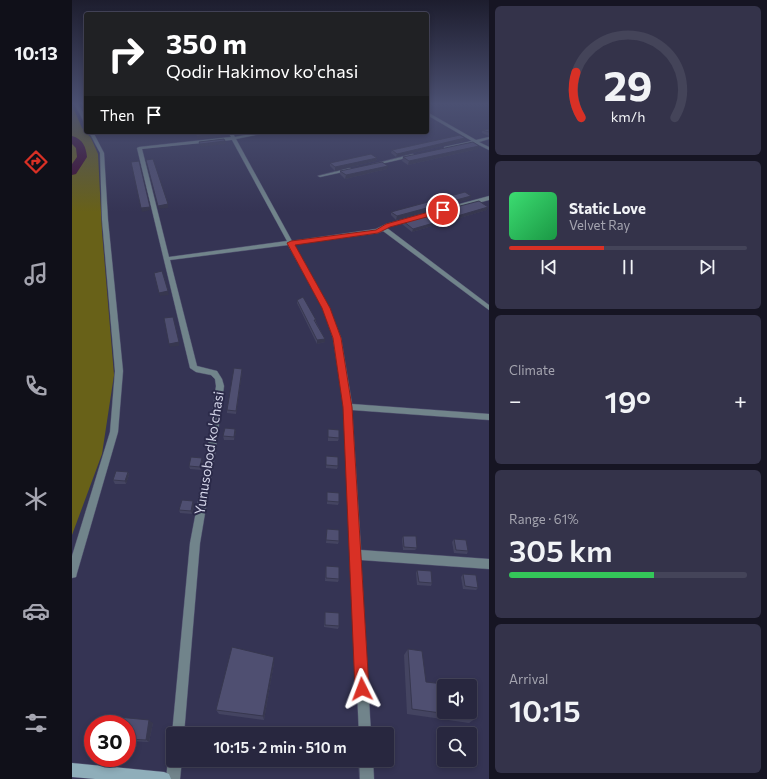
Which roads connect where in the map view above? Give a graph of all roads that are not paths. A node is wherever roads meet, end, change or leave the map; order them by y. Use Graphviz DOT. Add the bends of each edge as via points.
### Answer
graph roads {
  1 [pos="95,139"];
  2 [pos="201,139"];
  3 [pos="234,139"];
  4 [pos="471,139"];
  5 [pos="484,139"];
  6 [pos="475,142"];
  7 [pos="489,149"];
  8 [pos="436,150"];
  9 [pos="421,154"];
  10 [pos="367,166"];
  11 [pos="359,167"];
  12 [pos="320,176"];
  13 [pos="487,200"];
  14 [pos="383,228"];
  15 [pos="291,243"];
  16 [pos="168,259"];
  17 [pos="489,308"];
  18 [pos="348,407"];
  19 [pos="489,417"];
  20 [pos="355,555"];
  21 [pos="489,564"];
  22 [pos="72,573"];
  23 [pos="179,727"];
  24 [pos="365,727"];
  25 [pos="174,767"];
  26 [pos="366,767"];
  27 [pos="72,770"];
  28 [pos="164,779"];
  29 [pos="173,779"];
  30 [pos="367,779"];
  1 -- 22 [label="street" via="102,153 104,220 120,371 114,432"];
  2 -- 16 [label="street, Yunusobod ko'chasi" via="139,148"];
  3 -- 15 [label="street"];
  4 -- 6 [label="street"];
  5 -- 6 [label="street"];
  6 -- 7 [label="street"];
  6 -- 8 [label="street"];
  9 -- 10 [label="street"];
  11 -- 12 [label="street"];
  13 -- 14 [label="street"];
  14 -- 15 [label="street" via="378,231"];
  14 -- 17 [label="street"];
  15 -- 16 [label="street"];
  15 -- 18 [label="street" via="326,308 337,338"];
  16 -- 23 [label="street, Yunusobod ko'chasi" via="194,368 214,372 219,376 220,386 195,543"];
  18 -- 19 [label="street"];
  18 -- 20 [label="street"];
  20 -- 21 [label="street"];
  20 -- 24 [label="street"];
  25 -- 29 [label="street"];
  26 -- 30 [label="street"];
  27 -- 28 [label="main road"];
}
